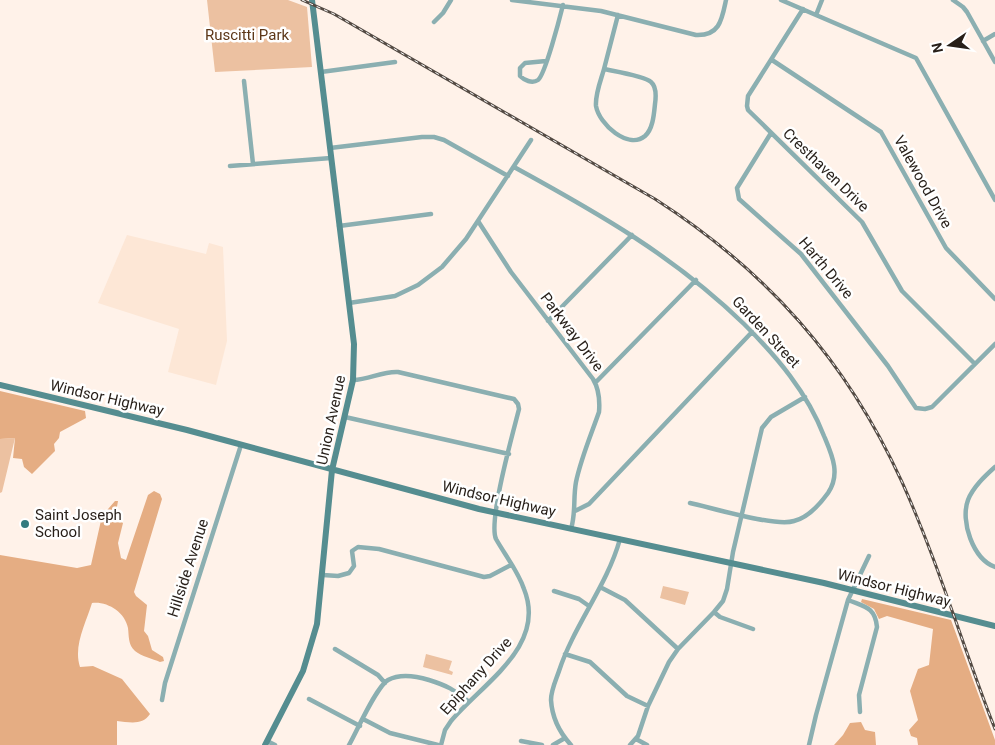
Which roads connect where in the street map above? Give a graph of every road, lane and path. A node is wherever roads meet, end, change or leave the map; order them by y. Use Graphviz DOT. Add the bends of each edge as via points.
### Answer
graph roads {
  1 [pos="312,0"];
  2 [pos="451,0"];
  3 [pos="512,0"];
  4 [pos="726,0"];
  5 [pos="781,0"];
  6 [pos="822,0"];
  7 [pos="953,0"];
  8 [pos="526,1"];
  9 [pos="563,6"];
  10 [pos="803,9"];
  11 [pos="618,15"];
  12 [pos="816,15"];
  13 [pos="434,22"];
  14 [pos="995,34"];
  15 [pos="983,41"];
  16 [pos="546,61"];
  17 [pos="395,62"];
  18 [pos="770,62"];
  19 [pos="995,62"];
  20 [pos="604,69"];
  21 [pos="321,72"];
  22 [pos="244,81"];
  23 [pos="771,133"];
  24 [pos="530,140"];
  25 [pos="330,148"];
  26 [pos="330,158"];
  27 [pos="253,164"];
  28 [pos="230,166"];
  29 [pos="514,167"];
  30 [pos="508,176"];
  31 [pos="995,200"];
  32 [pos="431,214"];
  33 [pos="478,221"];
  34 [pos="339,226"];
  35 [pos="632,235"];
  36 [pos="696,280"];
  37 [pos="995,299"];
  38 [pos="349,303"];
  39 [pos="548,321"];
  40 [pos="752,332"];
  41 [pos="995,344"];
  42 [pos="975,364"];
  43 [pos="353,380"];
  44 [pos="595,383"];
  45 [pos="0,385"];
  46 [pos="805,397"];
  47 [pos="345,417"];
  48 [pos="240,444"];
  49 [pos="509,454"];
  50 [pos="995,467"];
  51 [pos="332,470"];
  52 [pos="690,503"];
  53 [pos="495,512"];
  54 [pos="575,512"];
  55 [pos="742,515"];
  56 [pos="571,528"];
  57 [pos="620,539"];
  58 [pos="869,556"];
  59 [pos="732,563"];
  60 [pos="511,565"];
  61 [pos="995,567"];
  62 [pos="323,575"];
  63 [pos="600,587"];
  64 [pos="852,590"];
  65 [pos="554,591"];
  66 [pos="848,600"];
  67 [pos="589,606"];
  68 [pos="714,612"];
  69 [pos="995,626"];
  70 [pos="753,628"];
  71 [pos="335,649"];
  72 [pos="678,649"];
  73 [pos="566,654"];
  74 [pos="385,683"];
  75 [pos="162,700"];
  76 [pos="310,700"];
  77 [pos="468,702"];
  78 [pos="648,706"];
  79 [pos="860,712"];
  80 [pos="363,719"];
  81 [pos="360,726"];
  82 [pos="565,738"];
  83 [pos="636,739"];
  84 [pos="521,741"];
  85 [pos="266,743"];
  86 [pos="275,745"];
  87 [pos="349,745"];
  88 [pos="439,745"];
  89 [pos="542,745"];
  90 [pos="553,745"];
  91 [pos="571,745"];
  92 [pos="630,745"];
  93 [pos="647,745"];
  94 [pos="810,745"];
  1 -- 21 [label="main road, Union Avenue"];
  2 -- 13 [label="street"];
  3 -- 8 [label="street"];
  4 -- 11 [label="street" via="720,22 705,35"];
  5 -- 10 [label="street"];
  6 -- 12 [label="street"];
  7 -- 15 [label="street" via="963,6"];
  8 -- 9 [label="street"];
  9 -- 11 [label="street"];
  9 -- 16 [label="street"];
  10 -- 12 [label="street"];
  10 -- 18 [label="street"];
  11 -- 20 [label="street"];
  12 -- 31 [label="street" via="916,58"];
  14 -- 15 [label="street"];
  15 -- 19 [label="street"];
  16 -- 16 [label="street" via="538,80 531,82 520,76 520,68 525,63"];
  17 -- 21 [label="street"];
  18 -- 23 [label="street" via="748,96 747,106"];
  18 -- 37 [label="street, Valewood Drive" via="881,132 946,248"];
  20 -- 20 [label="street" via="597,97 599,115 620,135 631,140 643,137 653,118 654,84 647,79"];
  21 -- 25 [label="main road, Union Avenue"];
  22 -- 27 [label="street"];
  23 -- 42 [label="street, Cresthaven Drive" via="862,222 902,291"];
  23 -- 42 [label="street, Harth Drive" via="737,188 739,200 801,254 888,366 911,403 916,408 932,407"];
  24 -- 29 [label="street"];
  25 -- 26 [label="main road, Union Avenue"];
  25 -- 30 [label="street" via="434,137"];
  26 -- 27 [label="street"];
  26 -- 34 [label="main road, Union Avenue"];
  27 -- 28 [label="street"];
  29 -- 30 [label="street"];
  29 -- 35 [label="street, Garden Street"];
  30 -- 33 [label="street"];
  32 -- 34 [label="street"];
  33 -- 38 [label="street" via="454,255 418,285 395,296"];
  33 -- 39 [label="street, Parkway Drive"];
  34 -- 38 [label="main road, Union Avenue"];
  35 -- 36 [label="street, Garden Street"];
  35 -- 39 [label="street"];
  36 -- 40 [label="street, Garden Street"];
  36 -- 44 [label="street"];
  38 -- 43 [label="main road, Union Avenue" via="354,344"];
  39 -- 44 [label="street, Parkway Drive"];
  40 -- 46 [label="street, Garden Street" via="779,361"];
  40 -- 54 [label="street" via="589,504"];
  41 -- 42 [label="street, Harth Drive"];
  43 -- 47 [label="main road, Union Avenue"];
  43 -- 49 [label="street, Epiphany Drive" via="398,372 517,401 519,409"];
  44 -- 54 [label="street, Parkway Drive" via="599,412 578,474"];
  45 -- 48 [label="main road, Windsor Highway"];
  46 -- 55 [label="street" via="771,417 762,428"];
  46 -- 55 [label="street, Garden Street" via="833,459 836,476 831,488 806,516 795,521 777,522"];
  47 -- 49 [label="street"];
  47 -- 51 [label="main road, Union Avenue"];
  48 -- 51 [label="main road, Windsor Highway"];
  48 -- 75 [label="street, Hillside Avenue"];
  49 -- 53 [label="street, Epiphany Drive"];
  50 -- 61 [label="street" via="970,495 966,509 972,544 985,562"];
  51 -- 53 [label="main road, Windsor Highway"];
  51 -- 62 [label="main road, Union Avenue"];
  52 -- 55 [label="street, Garden Street"];
  53 -- 56 [label="main road, Windsor Highway"];
  53 -- 60 [label="street, Epiphany Drive" via="494,534"];
  54 -- 56 [label="street, Parkway Drive"];
  55 -- 59 [label="street"];
  56 -- 57 [label="main road, Windsor Highway"];
  57 -- 59 [label="main road, Windsor Highway"];
  57 -- 63 [label="street"];
  58 -- 64 [label="street"];
  59 -- 64 [label="main road, Windsor Highway"];
  59 -- 68 [label="street" via="723,601"];
  60 -- 62 [label="street" via="484,577 391,551 358,547 352,551 354,566 349,573"];
  60 -- 77 [label="street, Epiphany Drive" via="529,604 526,636 513,656"];
  62 -- 85 [label="main road, Union Avenue" via="312,646 300,678"];
  63 -- 67 [label="street"];
  63 -- 72 [label="street" via="625,600"];
  64 -- 66 [label="street"];
  64 -- 69 [label="main road, Windsor Highway"];
  65 -- 67 [label="street"];
  66 -- 79 [label="street" via="871,610 876,616 877,627 859,695"];
  66 -- 94 [label="street"];
  67 -- 73 [label="street"];
  68 -- 70 [label="street"];
  68 -- 72 [label="street"];
  71 -- 74 [label="street" via="378,675"];
  72 -- 78 [label="street"];
  73 -- 78 [label="street" via="590,662 627,696"];
  73 -- 82 [label="street" via="551,699 557,724"];
  74 -- 77 [label="street" via="412,675 449,686"];
  74 -- 80 [label="street"];
  76 -- 81 [label="street"];
  77 -- 88 [label="street, Epiphany Drive" via="448,725"];
  78 -- 83 [label="street"];
  80 -- 81 [label="street"];
  80 -- 88 [label="street" via="390,733"];
  81 -- 87 [label="street"];
  82 -- 90 [label="street"];
  82 -- 91 [label="street"];
  83 -- 92 [label="street"];
  83 -- 93 [label="street"];
  84 -- 89 [label="street"];
  85 -- 86 [label="street"];
}
